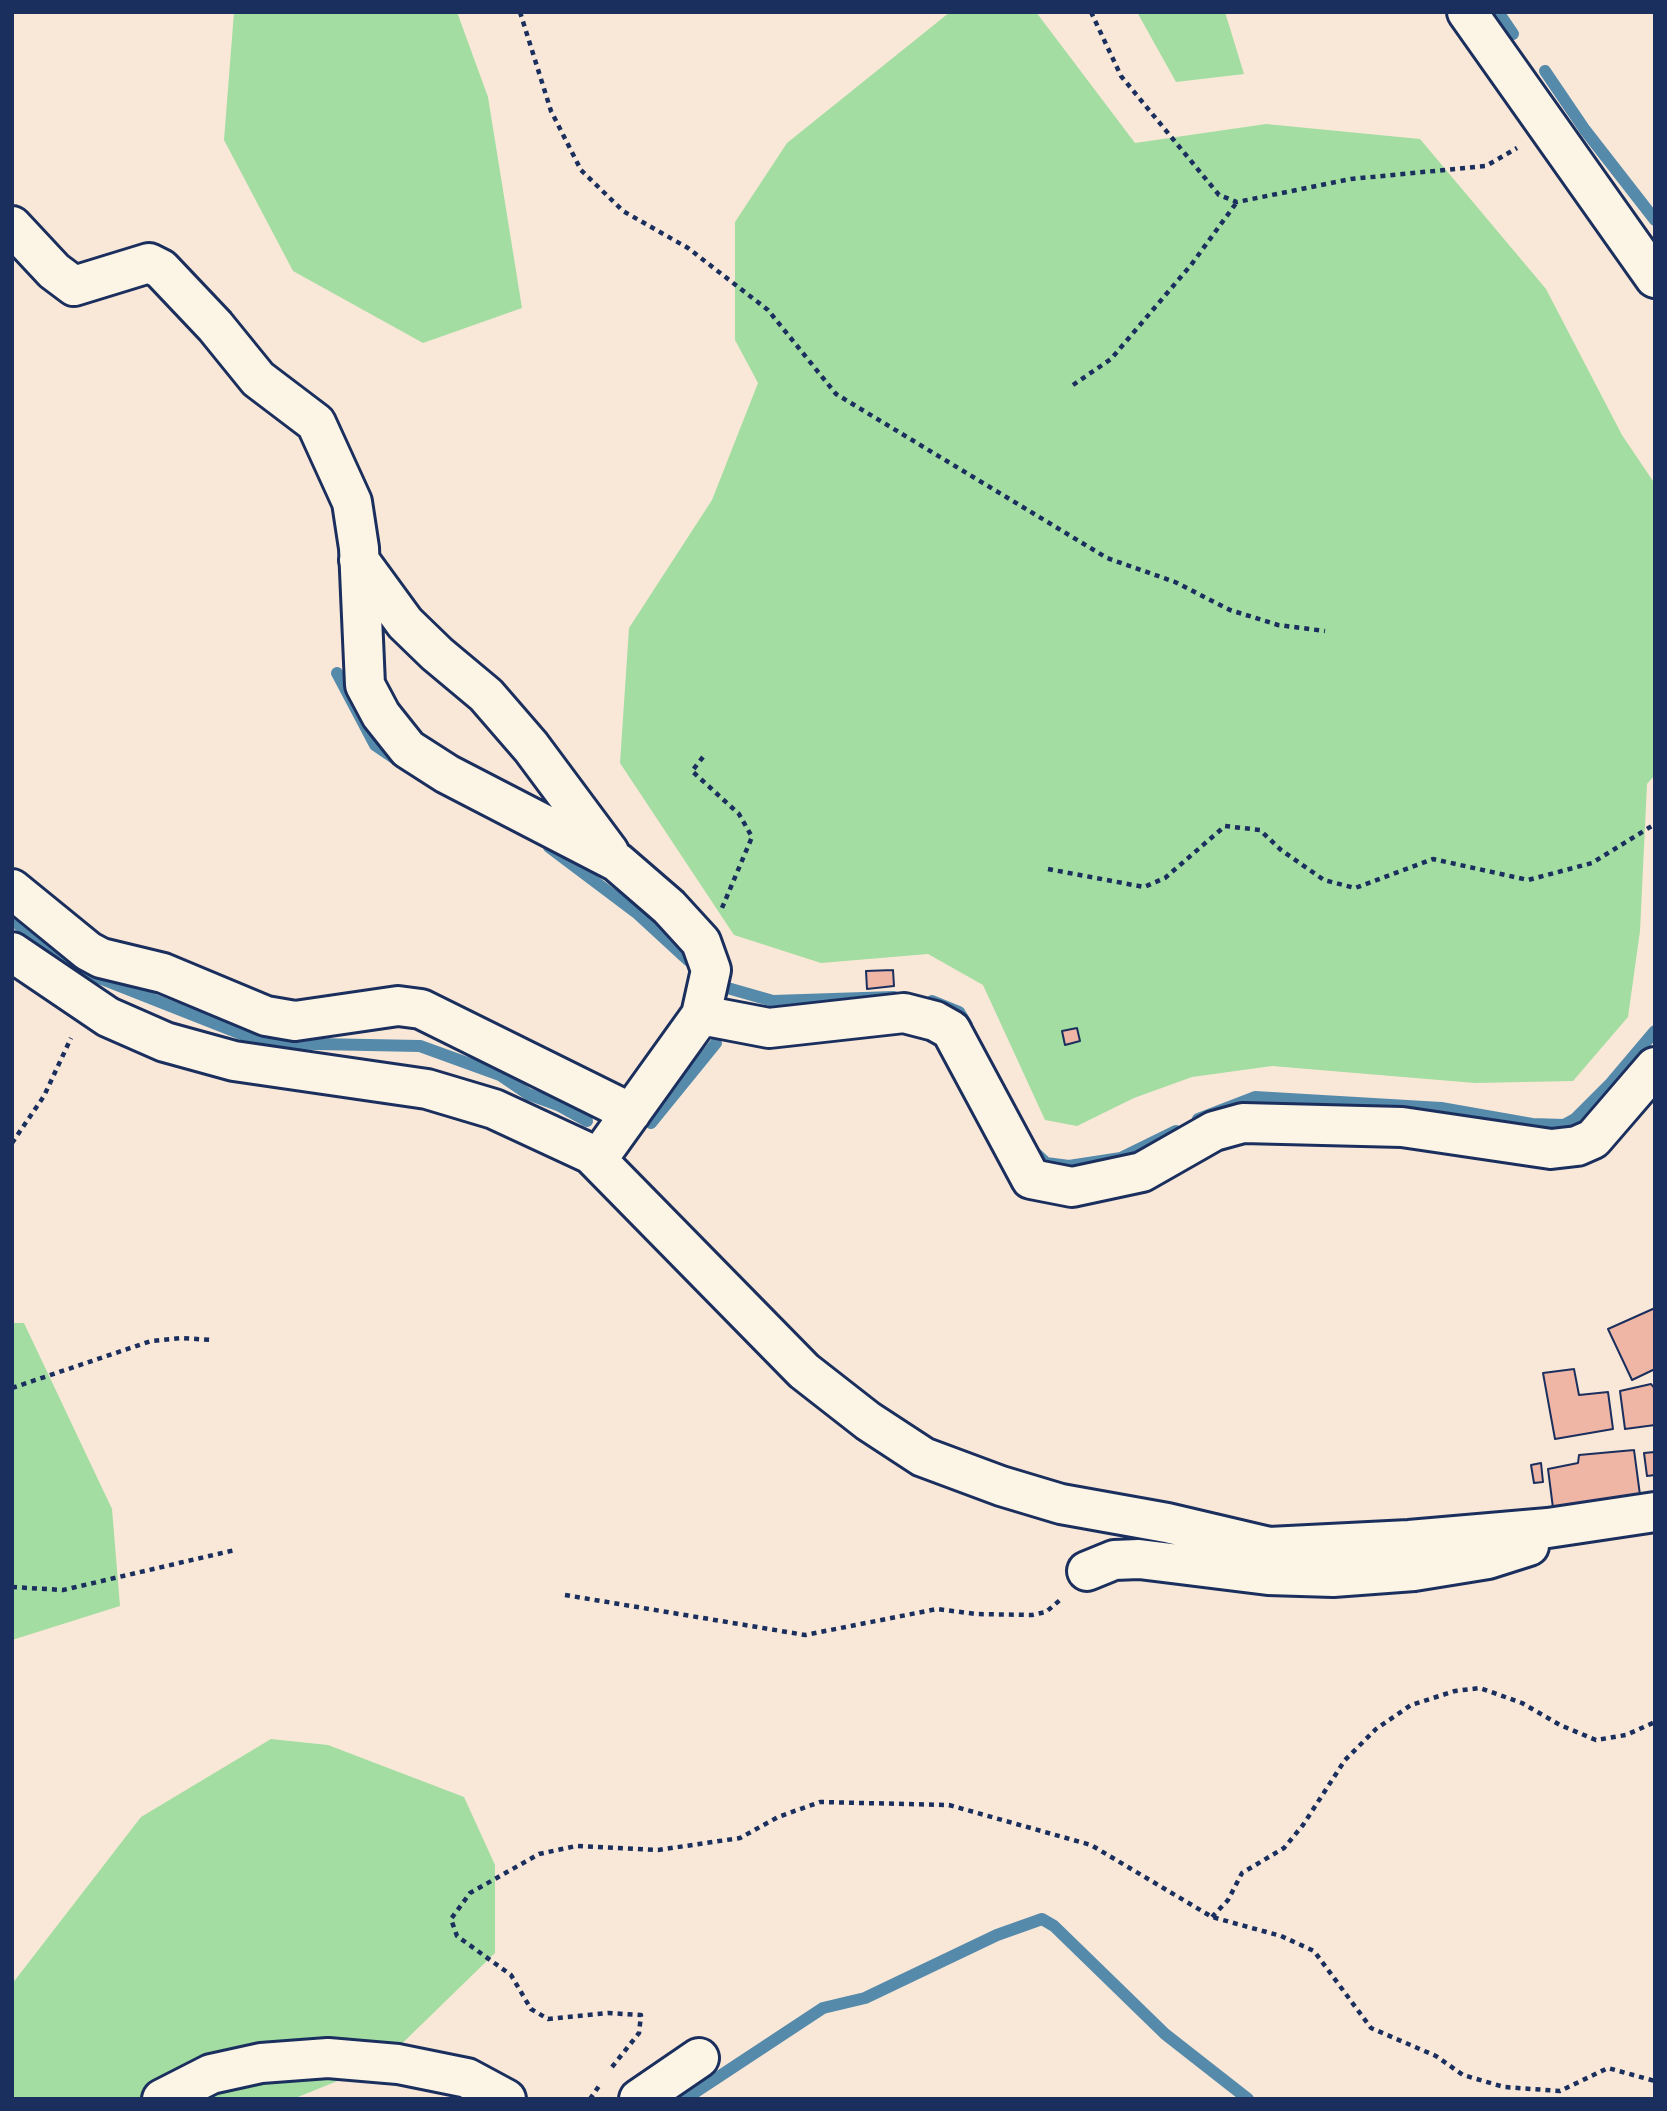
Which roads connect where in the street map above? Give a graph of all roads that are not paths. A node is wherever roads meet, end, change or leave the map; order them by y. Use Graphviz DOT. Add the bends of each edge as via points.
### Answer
graph roads {
  1 [pos="1467,12"];
  2 [pos="12,226"];
  3 [pos="1655,278"];
  4 [pos="359,560"];
  5 [pos="617,862"];
  6 [pos="12,890"];
  7 [pos="12,952"];
  8 [pos="701,1015"];
  9 [pos="1655,1067"];
  10 [pos="631,1113"];
  11 [pos="597,1160"];
  12 [pos="1655,1512"];
  13 [pos="1548,1528"];
  14 [pos="1087,1572"];
  15 [pos="699,2058"];
  16 [pos="162,2099"];
  17 [pos="506,2099"];
  18 [pos="639,2099"];
  1 -- 3 [label="street"];
  2 -- 4 [label="street" via="74,286 149,262 161,269 258,379 316,423 352,502"];
  4 -- 5 [label="street" via="405,623 486,695 531,747"];
  4 -- 5 [label="street" via="365,685 408,749"];
  5 -- 8 [label="street" via="701,942 711,970"];
  6 -- 10 [label="street" via="101,958 163,973 266,1016 295,1021 398,1006 421,1009"];
  7 -- 11 [label="street" via="108,1017 165,1042 234,1061 427,1089 494,1109"];
  8 -- 9 [label="street" via="769,1028 904,1013 935,1021 951,1030 1031,1179 1072,1186 1142,1172 1214,1131 1243,1123 1402,1127 1552,1150 1577,1146 1593,1139"];
  8 -- 10 [label="street"];
  10 -- 11 [label="street"];
  11 -- 13 [label="street" via="804,1371 923,1457 1061,1504 1269,1548"];
  12 -- 13 [label="street"];
  13 -- 14 [label="street" via="1520,1551 1414,1571 1333,1577 1268,1575 1139,1559 1114,1560"];
  15 -- 18 [label="street"];
  16 -- 17 [label="street" via="211,2074 261,2063 328,2058 398,2064 467,2078"];
}
